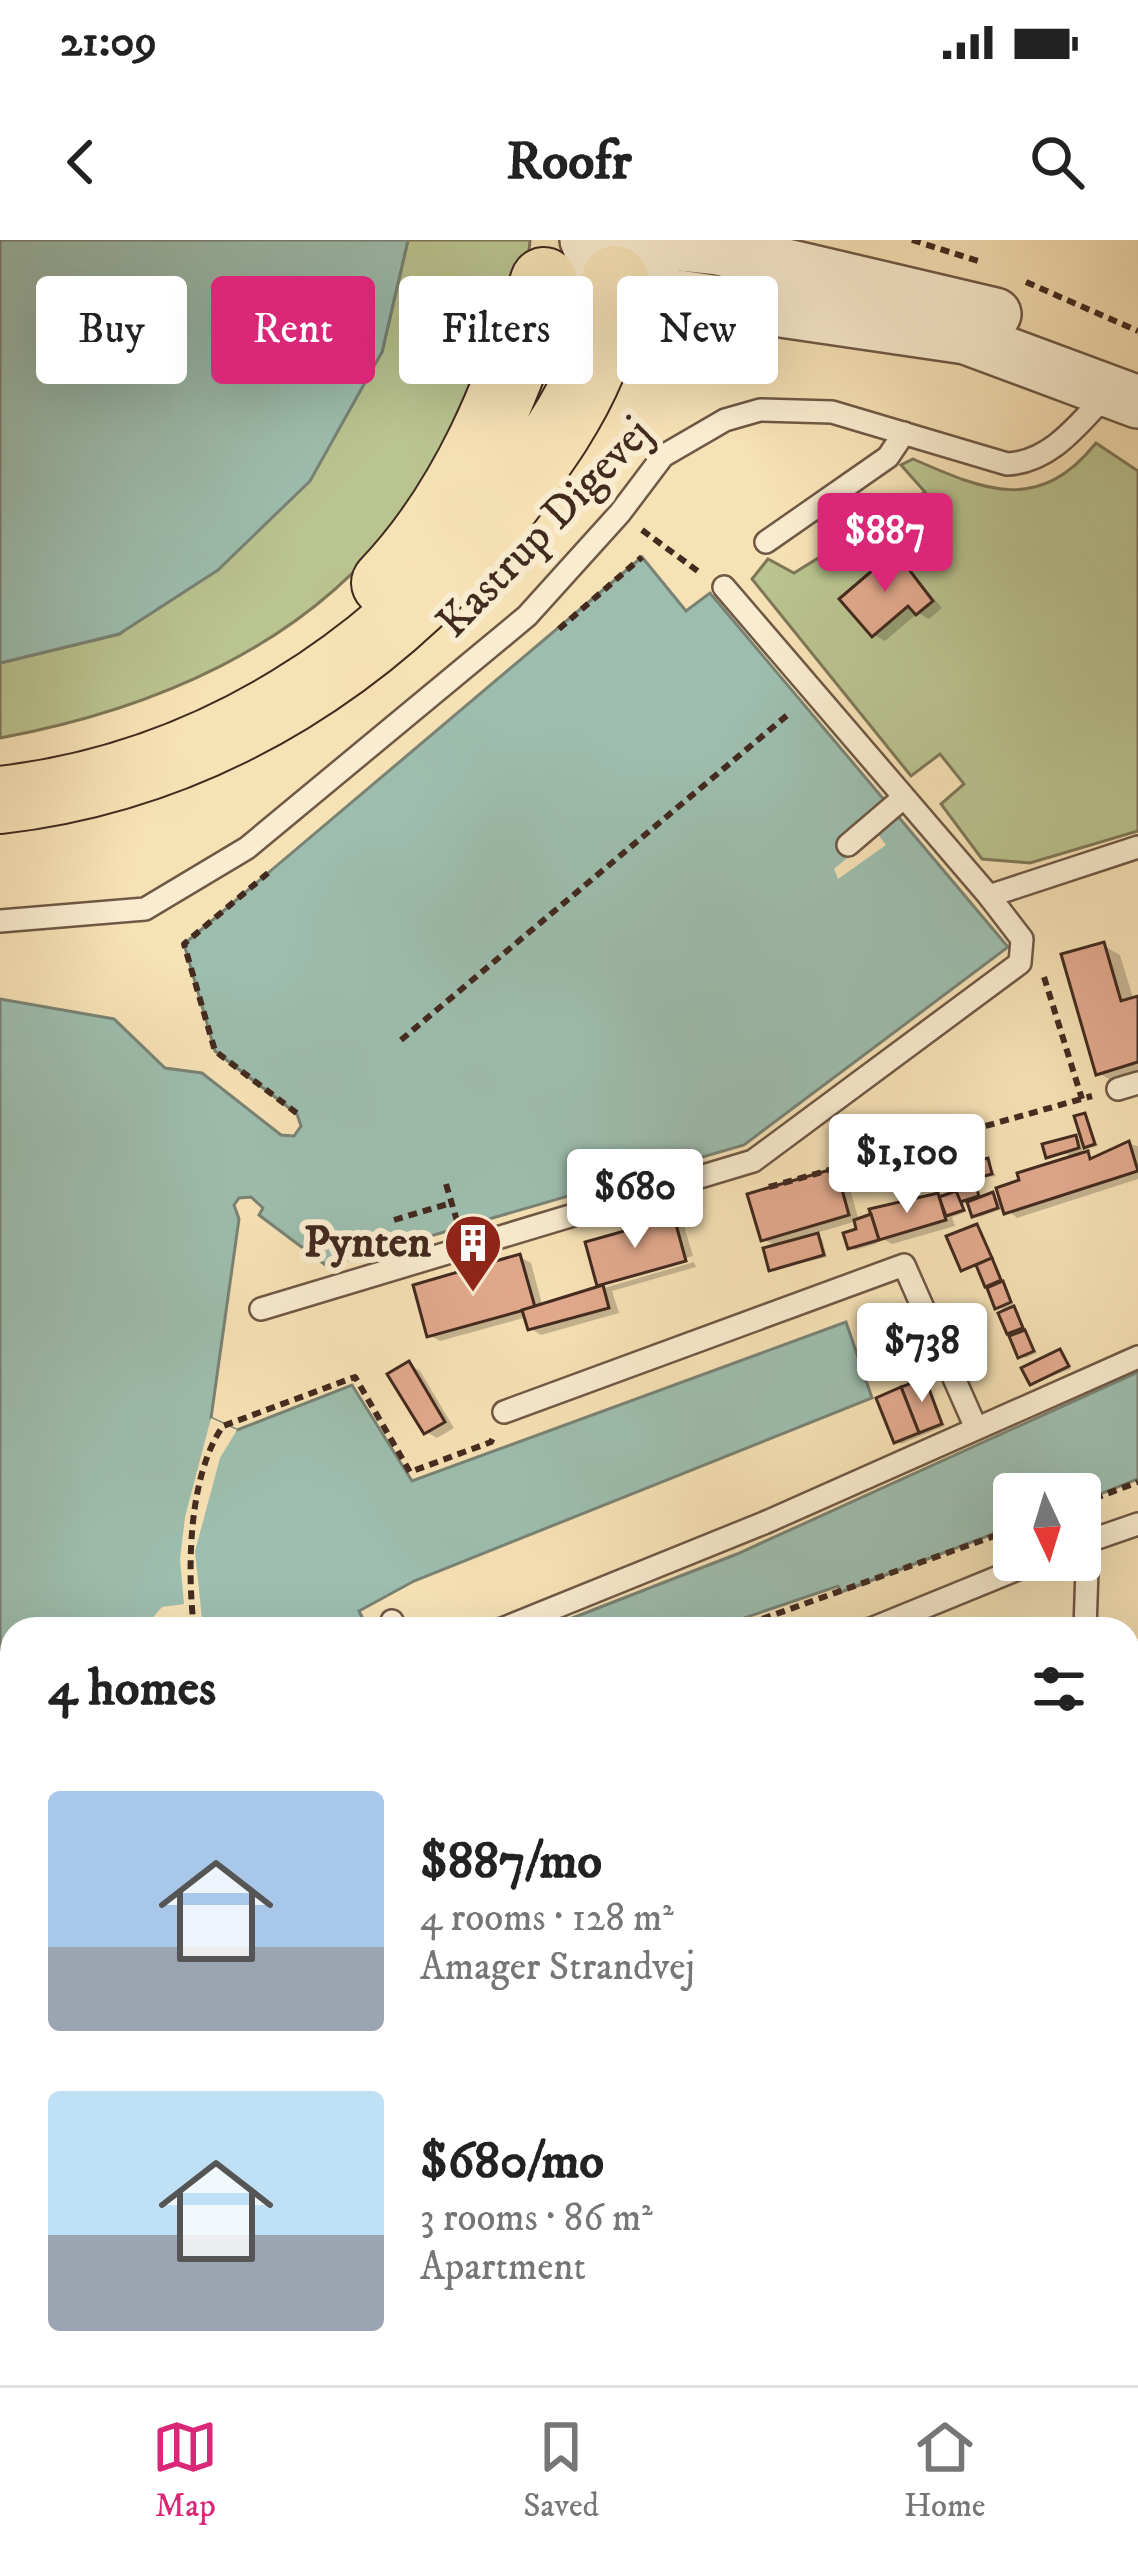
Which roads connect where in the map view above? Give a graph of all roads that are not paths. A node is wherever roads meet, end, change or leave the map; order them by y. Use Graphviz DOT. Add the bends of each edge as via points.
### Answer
graph roads {
  1 [pos="594,252"];
  2 [pos="1130,384"];
  3 [pos="904,433"];
  4 [pos="766,542"];
  5 [pos="724,587"];
  6 [pos="0,765"];
  7 [pos="903,798"];
  8 [pos="0,800"];
  9 [pos="848,845"];
  10 [pos="1138,847"];
  11 [pos="989,896"];
  12 [pos="0,921"];
  13 [pos="261,1309"];
  14 [pos="1138,1357"];
  15 [pos="504,1412"];
  16 [pos="976,1428"];
  17 [pos="1138,1525"];
  18 [pos="1101,1537"];
  19 [pos="993,1579"];
  20 [pos="1084,1581"];
  21 [pos="532,1617"];
  22 [pos="900,1617"];
  23 [pos="1085,1617"];
  1 -- 2 [label="street" via="644,291 966,338"];
  1 -- 6 [label="highway" via="410,556 353,612 256,680 189,713 110,742"];
  1 -- 8 [label="highway" via="593,365 559,432 488,529 383,634 294,698 208,744 116,777"];
  2 -- 3 [label="lane, Kastrup Digevej" via="1024,464"];
  3 -- 4 [label="lane" via="888,457"];
  3 -- 12 [label="lane, Kastrup Digevej" via="796,408 725,420 663,456 527,616 247,848 146,909"];
  5 -- 7 [label="lane"];
  7 -- 9 [label="lane"];
  7 -- 11 [label="lane"];
  10 -- 11 [label="lane"];
  11 -- 13 [label="lane" via="1022,939 1019,963 753,1161"];
  14 -- 16 [label="lane"];
  15 -- 16 [label="lane" via="904,1264"];
  16 -- 21 [label="lane"];
  17 -- 18 [label="lane"];
  19 -- 22 [label="lane"];
  20 -- 23 [label="lane"];
}
